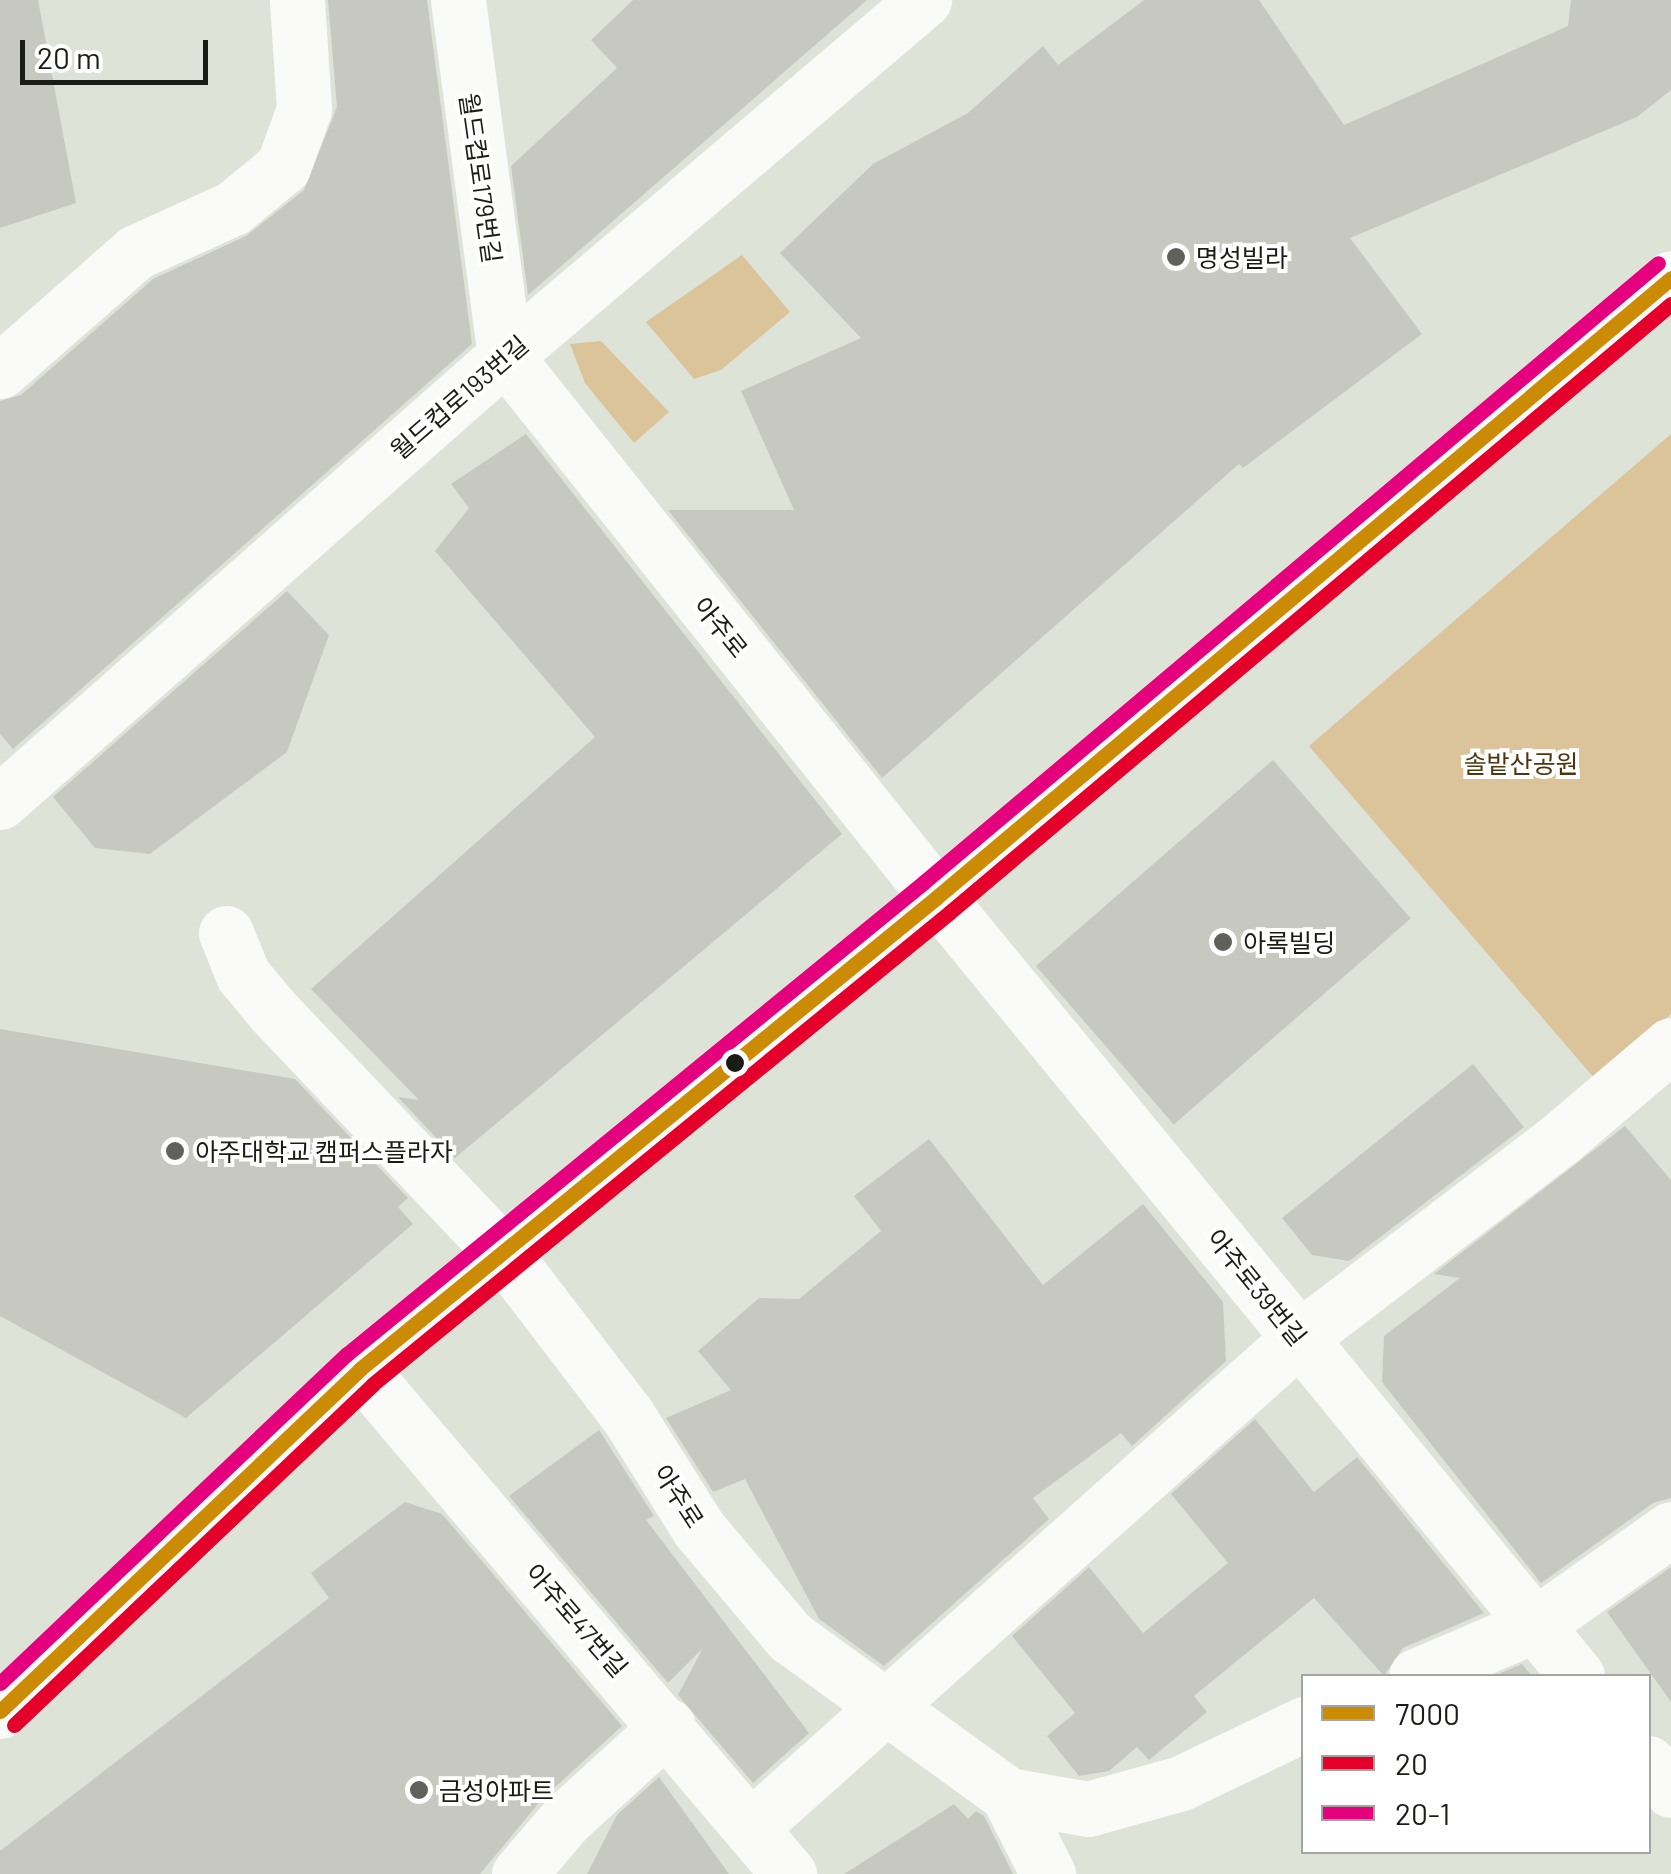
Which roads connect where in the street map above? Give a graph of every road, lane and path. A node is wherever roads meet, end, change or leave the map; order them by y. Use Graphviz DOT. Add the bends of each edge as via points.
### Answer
graph roads {
  1 [pos="297,0"];
  2 [pos="458,0"];
  3 [pos="924,0"];
  4 [pos="1671,278"];
  5 [pos="505,356"];
  6 [pos="0,371"];
  7 [pos="0,802"];
  8 [pos="938,898"];
  9 [pos="226,932"];
  10 [pos="1671,1045"];
  11 [pos="504,1254"];
  12 [pos="1299,1338"];
  13 [pos="360,1369"];
  14 [pos="1671,1529"];
  15 [pos="1535,1625"];
  16 [pos="1421,1674"];
  17 [pos="1576,1674"];
  18 [pos="889,1704"];
  19 [pos="0,1712"];
  20 [pos="1301,1725"];
  21 [pos="668,1726"];
  22 [pos="1651,1767"];
  23 [pos="1671,1790"];
  24 [pos="1008,1794"];
  25 [pos="751,1827"];
  26 [pos="519,1874"];
  27 [pos="789,1874"];
  28 [pos="1048,1874"];
  1 -- 6 [label="street" via="304,109 283,167 233,208 136,252"];
  2 -- 5 [label="street, 월드컵로179번길"];
  3 -- 5 [label="street, 월드컵로193번길"];
  4 -- 8 [label="street"];
  5 -- 7 [label="street, 월드컵로193번길"];
  5 -- 8 [label="street, 아주로"];
  8 -- 11 [label="street"];
  8 -- 12 [label="street, 아주로39번길"];
  9 -- 11 [label="street, 아주로" via="243,975 273,1011"];
  10 -- 12 [label="street" via="1560,1139"];
  11 -- 13 [label="street"];
  11 -- 18 [label="street, 아주로" via="628,1416 699,1530 790,1637"];
  12 -- 15 [label="street, 아주로39번길"];
  12 -- 18 [label="street"];
  13 -- 19 [label="street"];
  13 -- 21 [label="street, 아주로47번길"];
  14 -- 15 [label="street"];
  15 -- 16 [label="street"];
  15 -- 17 [label="street, 아주로39번길"];
  18 -- 24 [label="street, 아주로"];
  18 -- 25 [label="street"];
  20 -- 24 [label="street" via="1180,1782 1088,1808"];
  21 -- 25 [label="street, 아주로47번길"];
  21 -- 26 [label="street" via="566,1819"];
  22 -- 23 [label="street"];
  24 -- 28 [label="street"];
  25 -- 27 [label="street, 아주로47번길"];
}
